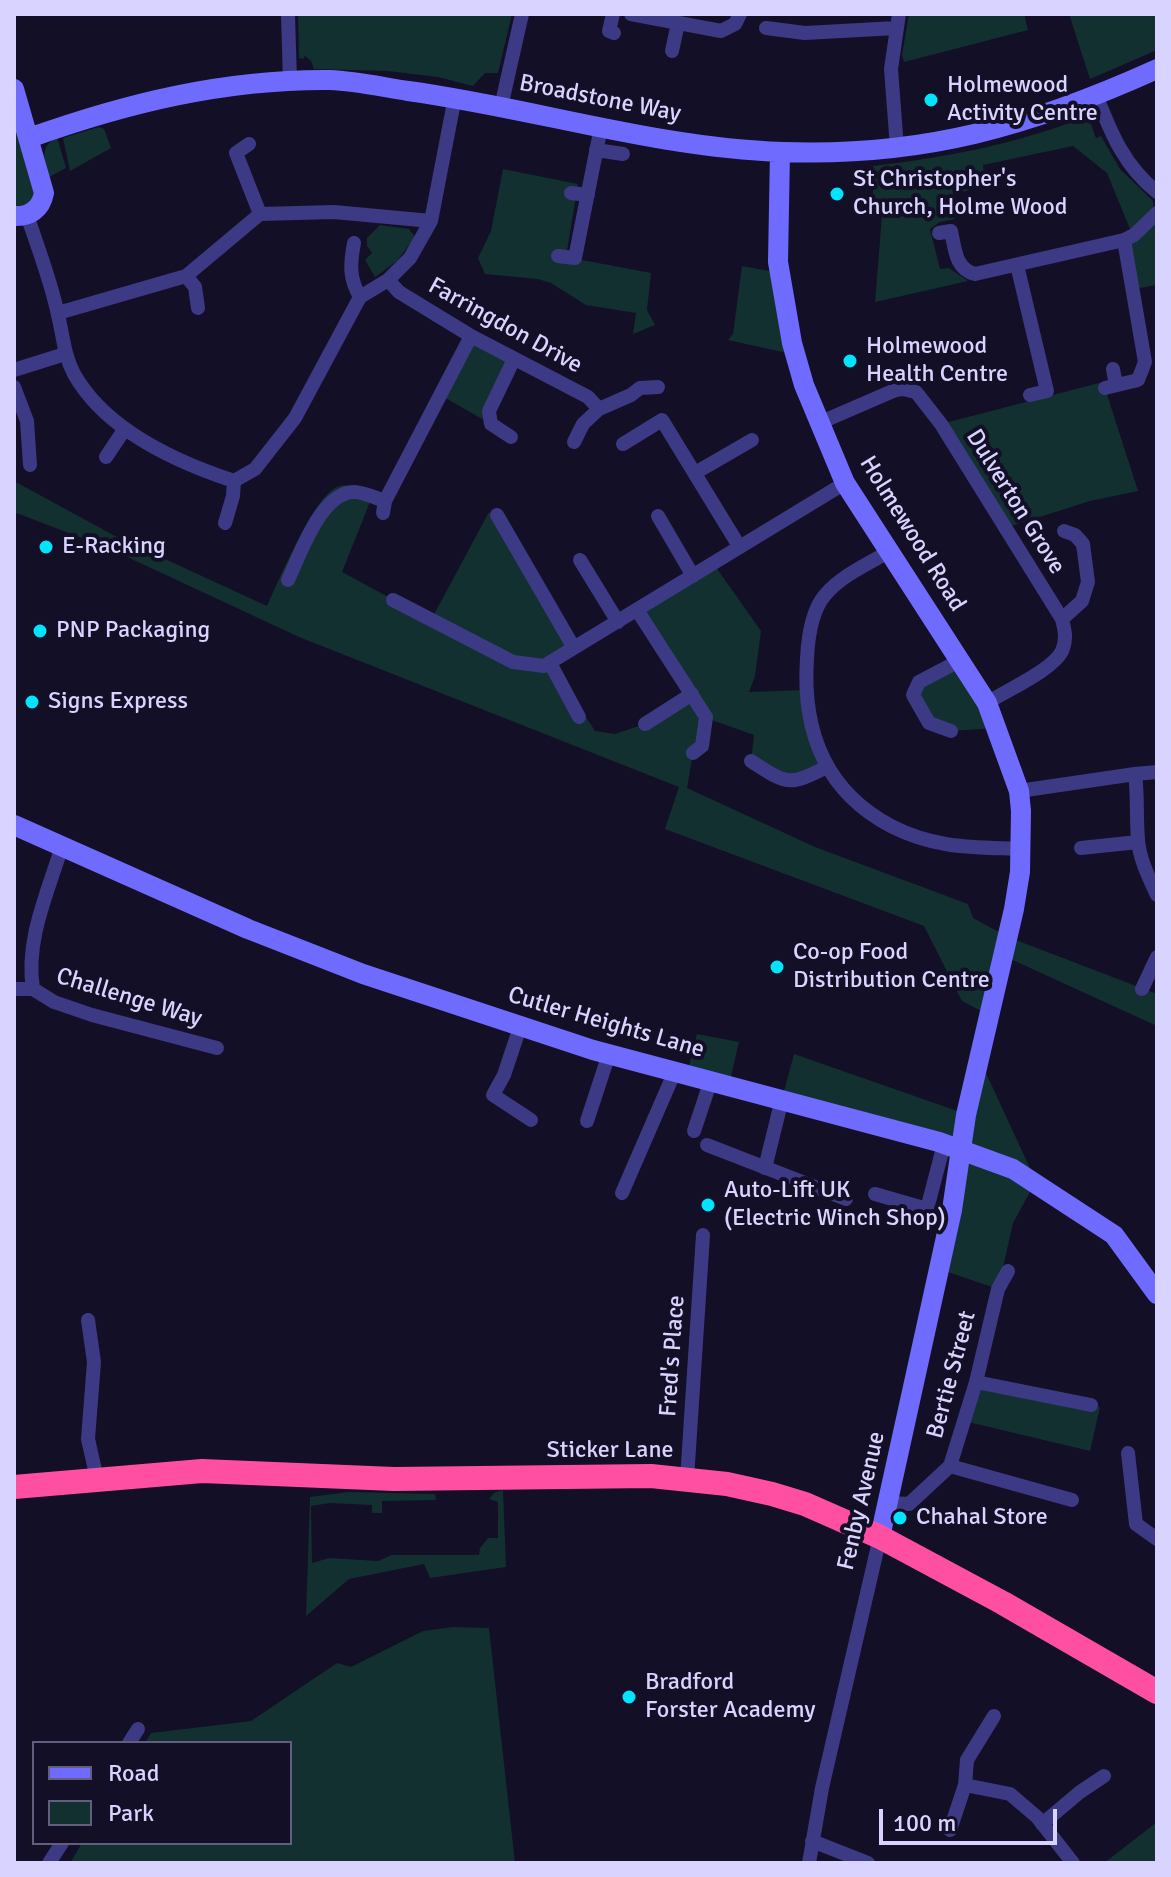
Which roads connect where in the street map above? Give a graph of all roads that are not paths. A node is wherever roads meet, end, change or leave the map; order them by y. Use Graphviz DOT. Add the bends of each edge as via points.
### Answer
graph roads {
  1 [pos="288,14"];
  2 [pos="522,14"];
  3 [pos="613,14"];
  4 [pos="631,14"];
  5 [pos="740,14"];
  6 [pos="897,21"];
  7 [pos="678,23"];
  8 [pos="766,28"];
  9 [pos="614,33"];
  10 [pos="672,51"];
  11 [pos="1157,69"];
  12 [pos="290,82"];
  13 [pos="14,89"];
  14 [pos="1096,95"];
  15 [pos="455,97"];
  16 [pos="501,107"];
  17 [pos="601,127"];
  18 [pos="29,138"];
  19 [pos="249,144"];
  20 [pos="897,148"];
  21 [pos="596,150"];
  22 [pos="780,152"];
  23 [pos="623,154"];
  24 [pos="1157,192"];
  25 [pos="571,193"];
  26 [pos="588,195"];
  27 [pos="1157,213"];
  28 [pos="260,214"];
  29 [pos="21,216"];
  30 [pos="431,221"];
  31 [pos="939,233"];
  32 [pos="1124,240"];
  33 [pos="354,243"];
  34 [pos="558,256"];
  35 [pos="1017,265"];
  36 [pos="186,276"];
  37 [pos="388,280"];
  38 [pos="360,297"];
  39 [pos="198,308"];
  40 [pos="58,313"];
  41 [pos="471,336"];
  42 [pos="1150,340"];
  43 [pos="65,354"];
  44 [pos="514,359"];
  45 [pos="1113,369"];
  46 [pos="14,370"];
  47 [pos="14,387"];
  48 [pos="658,387"];
  49 [pos="1030,395"];
  50 [pos="599,409"];
  51 [pos="819,423"];
  52 [pos="124,430"];
  53 [pos="511,437"];
  54 [pos="752,440"];
  55 [pos="574,442"];
  56 [pos="623,444"];
  57 [pos="106,457"];
  58 [pos="30,465"];
  59 [pos="695,473"];
  60 [pos="234,481"];
  61 [pos="845,483"];
  62 [pos="497,515"];
  63 [pos="658,516"];
  64 [pos="225,523"];
  65 [pos="1064,531"];
  66 [pos="739,546"];
  67 [pos="890,551"];
  68 [pos="580,560"];
  69 [pos="693,576"];
  70 [pos="288,580"];
  71 [pos="393,600"];
  72 [pos="637,610"];
  73 [pos="1062,619"];
  74 [pos="618,622"];
  75 [pos="574,648"];
  76 [pos="961,660"];
  77 [pos="550,663"];
  78 [pos="692,694"];
  79 [pos="987,703"];
  80 [pos="579,717"];
  81 [pos="645,724"];
  82 [pos="951,731"];
  83 [pos="693,753"];
  84 [pos="751,761"];
  85 [pos="827,767"];
  86 [pos="1157,772"];
  87 [pos="1135,774"];
  88 [pos="1019,791"];
  89 [pos="14,825"];
  90 [pos="1138,842"];
  91 [pos="62,846"];
  92 [pos="1081,848"];
  93 [pos="1021,849"];
  94 [pos="1157,895"];
  95 [pos="1157,957"];
  96 [pos="14,989"];
  97 [pos="33,989"];
  98 [pos="1142,989"];
  99 [pos="520,1027"];
  100 [pos="217,1048"];
  101 [pos="609,1054"];
  102 [pos="675,1071"];
  103 [pos="711,1080"];
  104 [pos="782,1099"];
  105 [pos="531,1120"];
  106 [pos="587,1121"];
  107 [pos="694,1131"];
  108 [pos="707,1145"];
  109 [pos="952,1147"];
  110 [pos="765,1168"];
  111 [pos="622,1193"];
  112 [pos="875,1194"];
  113 [pos="846,1199"];
  114 [pos="703,1235"];
  115 [pos="1008,1271"];
  116 [pos="1157,1294"];
  117 [pos="88,1320"];
  118 [pos="976,1382"];
  119 [pos="1091,1405"];
  120 [pos="1128,1453"];
  121 [pos="950,1466"];
  122 [pos="97,1479"];
  123 [pos="687,1479"];
  124 [pos="14,1487"];
  125 [pos="1072,1500"];
  126 [pos="889,1503"];
  127 [pos="880,1537"];
  128 [pos="1157,1539"];
  129 [pos="1157,1692"];
  130 [pos="994,1716"];
  131 [pos="138,1729"];
  132 [pos="130,1741"];
  133 [pos="1104,1776"];
  134 [pos="965,1785"];
  135 [pos="1042,1824"];
  136 [pos="950,1830"];
  137 [pos="812,1841"];
  138 [pos="61,1845"];
  139 [pos="49,1863"];
  140 [pos="809,1863"];
  141 [pos="868,1863"];
  142 [pos="1073,1863"];
  1 -- 12 [label="street"];
  2 -- 16 [label="street"];
  3 -- 9 [label="street" via="609,31"];
  4 -- 7 [label="street"];
  5 -- 7 [label="street" via="735,24 721,31"];
  6 -- 8 [label="street" via="805,33"];
  6 -- 20 [label="street" via="891,85"];
  7 -- 10 [label="street"];
  11 -- 14 [label="street, Broadstone Way"];
  12 -- 15 [label="street, Broadstone Way" via="332,80"];
  12 -- 18 [label="street, Broadstone Way" via="178,94 96,114"];
  13 -- 18 [label="street"];
  14 -- 20 [label="street, Broadstone Way" via="973,136"];
  14 -- 24 [label="street" via="1123,157"];
  15 -- 16 [label="street, Broadstone Way"];
  15 -- 30 [label="street"];
  16 -- 17 [label="street, Broadstone Way"];
  17 -- 21 [label="street"];
  17 -- 22 [label="street, Broadstone Way"];
  18 -- 29 [label="street" via="44,193 40,206"];
  19 -- 28 [label="street" via="236,153"];
  20 -- 22 [label="street, Broadstone Way"];
  21 -- 23 [label="street"];
  21 -- 26 [label="street"];
  22 -- 51 [label="street, Holmewood Road" via="778,262 792,343"];
  25 -- 26 [label="street"];
  26 -- 34 [label="street" via="575,258"];
  27 -- 32 [label="street"];
  28 -- 30 [label="street" via="334,212"];
  28 -- 36 [label="street"];
  29 -- 40 [label="street"];
  30 -- 37 [label="street" via="410,258"];
  31 -- 35 [label="street" via="951,231 958,262 967,272"];
  32 -- 35 [label="street"];
  32 -- 42 [label="street"];
  33 -- 38 [label="street" via="350,267"];
  35 -- 49 [label="street" via="1047,391"];
  36 -- 39 [label="street" via="195,287"];
  36 -- 40 [label="street"];
  37 -- 38 [label="street"];
  37 -- 41 [label="street, Farringdon Drive"];
  38 -- 60 [label="street" via="295,418 255,469"];
  40 -- 43 [label="street"];
  41 -- 44 [label="street, Farringdon Drive"];
  41 -- 70 [label="street" via="380,502 354,492 336,497 320,514"];
  42 -- 45 [label="street" via="1138,380 1111,387"];
  43 -- 46 [label="street"];
  43 -- 52 [label="street" via="75,376"];
  44 -- 50 [label="street, Farringdon Drive" via="588,397"];
  44 -- 53 [label="street" via="489,411 491,424"];
  47 -- 58 [label="street" via="27,421"];
  48 -- 50 [label="street" via="640,388"];
  50 -- 55 [label="street"];
  51 -- 61 [label="street, Holmewood Road"];
  51 -- 73 [label="street, Dulverton Grove" via="893,391 916,392"];
  52 -- 57 [label="street"];
  52 -- 60 [label="street"];
  54 -- 59 [label="street"];
  56 -- 59 [label="street" via="662,420"];
  59 -- 66 [label="street"];
  60 -- 64 [label="street"];
  61 -- 66 [label="street"];
  61 -- 67 [label="street, Holmewood Road"];
  62 -- 75 [label="street"];
  63 -- 69 [label="street"];
  65 -- 73 [label="street" via="1083,544 1088,582 1082,601"];
  66 -- 69 [label="street"];
  67 -- 76 [label="street, Holmewood Road"];
  67 -- 85 [label="street" via="823,597 808,638 805,690"];
  68 -- 74 [label="street"];
  69 -- 72 [label="street"];
  71 -- 77 [label="street" via="513,662"];
  72 -- 74 [label="street"];
  72 -- 78 [label="street"];
  73 -- 79 [label="street" via="1066,634 1061,654"];
  74 -- 75 [label="street"];
  75 -- 77 [label="street"];
  76 -- 79 [label="street, Holmewood Road"];
  76 -- 82 [label="street" via="919,682 913,695 929,723"];
  77 -- 80 [label="street"];
  78 -- 81 [label="street"];
  78 -- 83 [label="street" via="706,717 702,746"];
  79 -- 88 [label="street, Holmewood Road"];
  84 -- 85 [label="street" via="783,782"];
  85 -- 93 [label="street" via="852,800 892,826 946,847"];
  86 -- 87 [label="street"];
  87 -- 88 [label="street"];
  87 -- 90 [label="street"];
  88 -- 93 [label="street, Holmewood Road"];
  89 -- 91 [label="street, Cutler Heights Lane"];
  90 -- 92 [label="street"];
  90 -- 94 [label="street"];
  91 -- 97 [label="street, Challenge Way" via="43,898 30,970"];
  91 -- 99 [label="street, Cutler Heights Lane" via="272,939"];
  93 -- 109 [label="street, Holmewood Road" via="1014,909 966,1115"];
  95 -- 98 [label="street"];
  96 -- 97 [label="street"];
  97 -- 100 [label="street, Challenge Way" via="92,1015"];
  99 -- 101 [label="street, Cutler Heights Lane"];
  99 -- 105 [label="street" via="493,1095"];
  101 -- 102 [label="street, Cutler Heights Lane"];
  101 -- 106 [label="street"];
  102 -- 103 [label="street, Cutler Heights Lane"];
  102 -- 111 [label="street"];
  103 -- 104 [label="street, Cutler Heights Lane"];
  103 -- 107 [label="street"];
  104 -- 109 [label="street, Cutler Heights Lane"];
  104 -- 110 [label="street"];
  108 -- 110 [label="street"];
  109 -- 112 [label="street" via="927,1209"];
  109 -- 116 [label="street, Cutler Heights Lane" via="1036,1181 1114,1235"];
  109 -- 126 [label="street, Fenby Avenue" via="952,1210"];
  110 -- 113 [label="street"];
  114 -- 123 [label="street, Fred's Place"];
  115 -- 118 [label="street, Bertie Street" via="998,1289"];
  117 -- 122 [label="street" via="94,1362 88,1439"];
  118 -- 119 [label="street"];
  118 -- 121 [label="street, Bertie Street"];
  120 -- 128 [label="street" via="1136,1524"];
  121 -- 125 [label="street"];
  121 -- 126 [label="street, Bertie Street" via="909,1504"];
  122 -- 123 [label="highway, Sticker Lane" via="202,1471 394,1479"];
  122 -- 124 [label="highway, Sticker Lane"];
  123 -- 127 [label="highway, Sticker Lane" via="772,1494"];
  126 -- 127 [label="street, Fenby Avenue"];
  127 -- 129 [label="highway, Sticker Lane"];
  127 -- 137 [label="street, Fenby Avenue"];
  130 -- 134 [label="street" via="967,1760"];
  131 -- 132 [label="street"];
  133 -- 135 [label="street"];
  134 -- 135 [label="street" via="1010,1794"];
  134 -- 136 [label="street"];
  135 -- 142 [label="street"];
  137 -- 140 [label="street, Fenby Avenue"];
  137 -- 141 [label="street"];
  138 -- 139 [label="street"];
}
